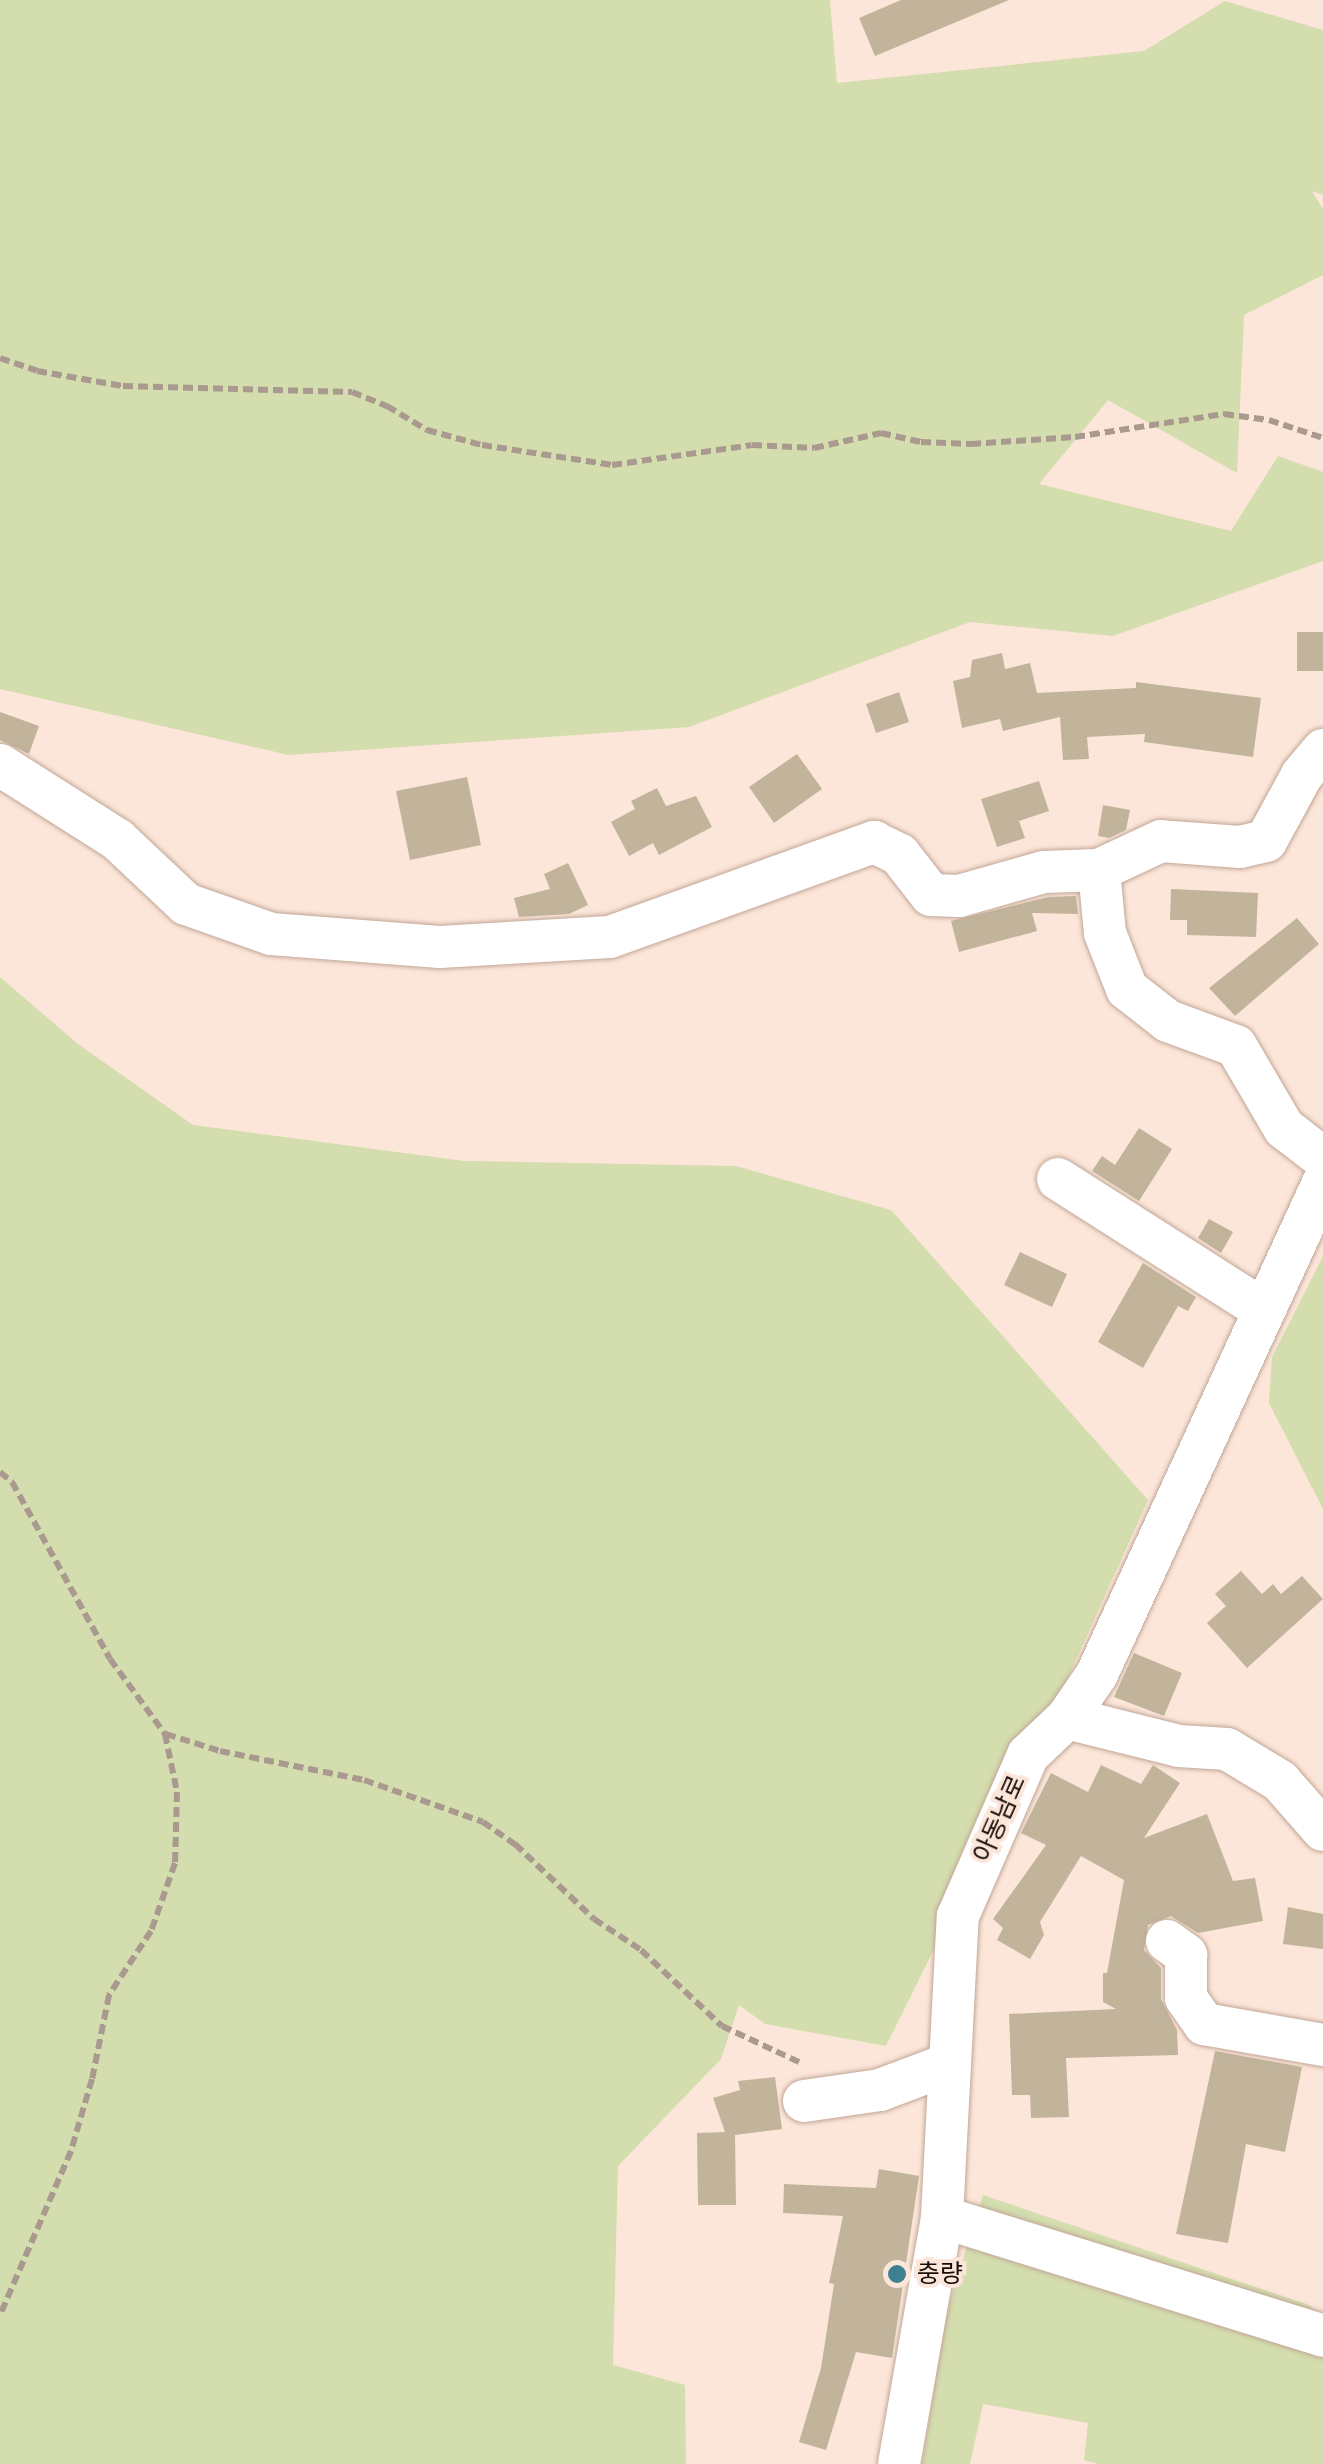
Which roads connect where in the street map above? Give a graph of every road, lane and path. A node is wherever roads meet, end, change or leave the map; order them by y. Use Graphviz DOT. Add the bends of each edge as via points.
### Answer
graph roads {
  1 [pos="0,358"];
  2 [pos="1323,438"];
  3 [pos="1323,750"];
  4 [pos="0,765"];
  5 [pos="1099,870"];
  6 [pos="1323,1158"];
  7 [pos="1058,1179"];
  8 [pos="1323,1182"];
  9 [pos="1264,1310"];
  10 [pos="0,1472"];
  11 [pos="1067,1718"];
  12 [pos="165,1734"];
  13 [pos="1323,1830"];
  14 [pos="1167,1941"];
  15 [pos="1323,2044"];
  16 [pos="949,2064"];
  17 [pos="808,2083"];
  18 [pos="942,2217"];
  19 [pos="0,2315"];
  20 [pos="1319,2325"];
  21 [pos="899,2464"];
  1 -- 2 [label="path" via="122,386 352,392 426,430 612,465 752,445 814,448 881,433 972,444 1075,437 1224,414 1270,420"];
  3 -- 5 [label="street" via="1266,841 1240,847 1161,841"];
  4 -- 5 [label="street" via="118,840 186,904 271,934 440,947 610,936 874,842 900,854 932,895 960,896 1044,872"];
  5 -- 6 [label="street" via="1105,933 1127,989 1168,1020 1236,1046 1284,1128"];
  7 -- 9 [label="street"];
  8 -- 9 [label="street, 아동남로"];
  9 -- 11 [label="street, 아동남로" via="1096,1674"];
  10 -- 12 [label="path" via="12,1482 110,1659"];
  11 -- 13 [label="street" via="1179,1746 1227,1749 1280,1780"];
  11 -- 16 [label="street, 아동남로" via="1028,1755 958,1916"];
  12 -- 17 [label="path" via="364,1780 484,1822 722,2026 784,2058"];
  12 -- 19 [label="path" via="177,1792 175,1864 151,1930 109,1996 71,2151"];
  14 -- 15 [label="street" via="1186,1956 1186,1998 1204,2024"];
  16 -- 17 [label="street" via="880,2090"];
  16 -- 18 [label="street, 아동남로"];
  18 -- 20 [label="street"];
  18 -- 21 [label="street, 아동남로"];
}
